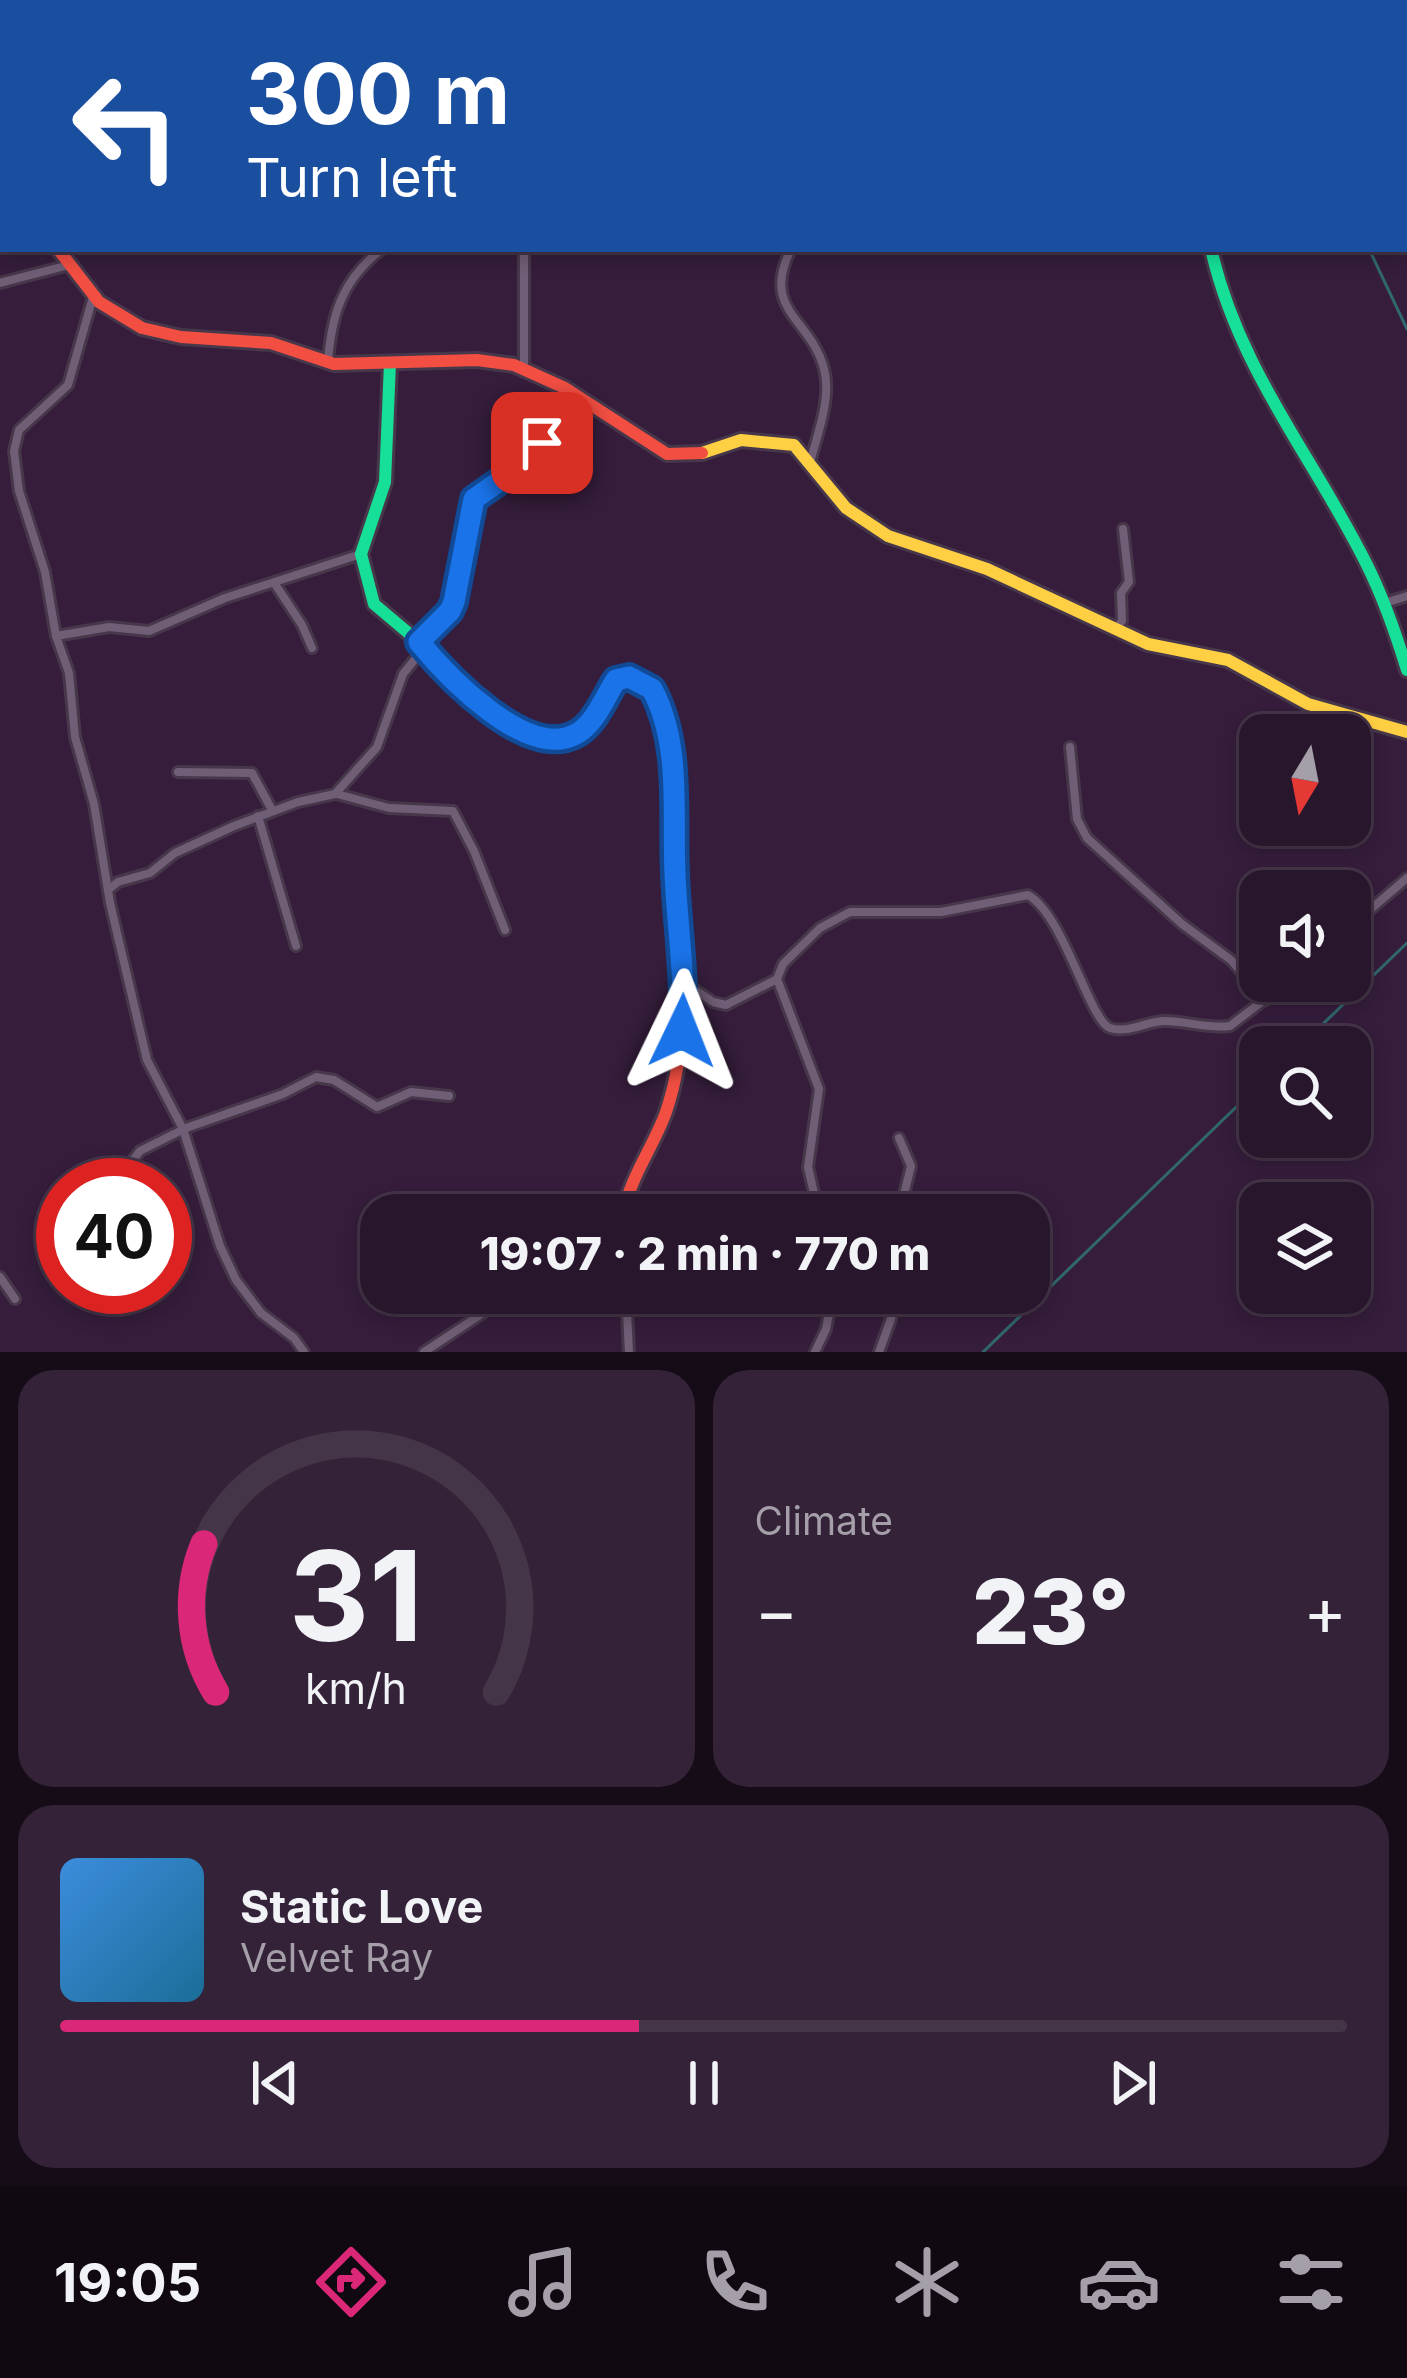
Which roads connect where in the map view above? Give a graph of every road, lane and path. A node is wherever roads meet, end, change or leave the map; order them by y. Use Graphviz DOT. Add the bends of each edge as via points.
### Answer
graph roads {
  1 [pos="60,252"];
  2 [pos="379,252"];
  3 [pos="524,252"];
  4 [pos="790,252"];
  5 [pos="1212,252"];
  6 [pos="69,265"];
  7 [pos="0,283"];
  8 [pos="93,296"];
  9 [pos="328,362"];
  10 [pos="390,362"];
  11 [pos="524,368"];
  12 [pos="568,389"];
  13 [pos="810,463"];
  14 [pos="1123,529"];
  15 [pos="361,554"];
  16 [pos="275,584"];
  17 [pos="1407,596"];
  18 [pos="1385,603"];
  19 [pos="1115,629"];
  20 [pos="56,636"];
  21 [pos="422,645"];
  22 [pos="311,648"];
  23 [pos="1407,670"];
  24 [pos="1407,732"];
  25 [pos="1070,747"];
  26 [pos="178,772"];
  27 [pos="335,794"];
  28 [pos="272,810"];
  29 [pos="258,816"];
  30 [pos="1407,878"];
  31 [pos="108,890"];
  32 [pos="1371,909"];
  33 [pos="506,930"];
  34 [pos="296,946"];
  35 [pos="1239,969"];
  36 [pos="777,979"];
  37 [pos="685,983"];
  38 [pos="1263,1002"];
  39 [pos="449,1096"];
  40 [pos="183,1129"];
  41 [pos="899,1138"];
  42 [pos="134,1158"];
  43 [pos="627,1194"];
  44 [pos="815,1194"];
  45 [pos="904,1194"];
  46 [pos="0,1277"];
  47 [pos="15,1299"];
  48 [pos="481,1314"];
  49 [pos="626,1314"];
  50 [pos="829,1314"];
  51 [pos="892,1314"];
  52 [pos="448,1334"];
  53 [pos="304,1352"];
  54 [pos="424,1352"];
  55 [pos="441,1352"];
  56 [pos="629,1352"];
  57 [pos="815,1352"];
  58 [pos="879,1352"];
  1 -- 6 [label="street"];
  2 -- 9 [label="street" via="339,298"];
  3 -- 11 [label="street"];
  4 -- 13 [label="street" via="780,294 826,382"];
  5 -- 18 [label="street" via="1235,333"];
  6 -- 7 [label="street"];
  6 -- 8 [label="street"];
  8 -- 9 [label="street" via="142,328 271,343"];
  8 -- 20 [label="street" via="68,385 23,424 14,451"];
  9 -- 10 [label="street"];
  10 -- 11 [label="street"];
  10 -- 15 [label="street" via="385,482"];
  11 -- 12 [label="street"];
  12 -- 13 [label="street" via="667,454 763,441 794,445"];
  12 -- 21 [label="street" via="533,456 474,499 454,602"];
  13 -- 19 [label="street" via="846,508 878,531 987,569"];
  14 -- 19 [label="street" via="1129,581"];
  15 -- 16 [label="street"];
  15 -- 21 [label="street" via="374,604"];
  16 -- 20 [label="street" via="149,632 110,627"];
  16 -- 22 [label="street"];
  17 -- 18 [label="street"];
  18 -- 23 [label="street"];
  19 -- 24 [label="street" via="1170,651 1220,657 1308,704"];
  20 -- 31 [label="street"];
  21 -- 27 [label="street" via="377,747"];
  21 -- 37 [label="street" via="496,716 550,737 581,730 616,680 629,677 652,689 670,744"];
  25 -- 35 [label="street" via="1077,819 1087,838"];
  26 -- 28 [label="street" via="252,773"];
  27 -- 28 [label="street"];
  27 -- 33 [label="street" via="389,808 453,811"];
  28 -- 29 [label="street"];
  29 -- 31 [label="street"];
  29 -- 34 [label="street"];
  30 -- 32 [label="street"];
  31 -- 40 [label="street" via="140,1038"];
  36 -- 37 [label="street" via="726,1005"];
  36 -- 38 [label="street" via="812,934 850,912 956,910 1022,894 1040,904 1106,1027 1230,1026"];
  36 -- 44 [label="street" via="819,1089 808,1154"];
  37 -- 43 [label="street" via="667,1113"];
  39 -- 40 [label="street" via="411,1092 376,1107 316,1077"];
  40 -- 42 [label="street"];
  40 -- 53 [label="street" via="236,1280"];
  41 -- 45 [label="street" via="910,1166"];
  46 -- 47 [label="street"];
  48 -- 52 [label="street"];
  49 -- 56 [label="street"];
  50 -- 57 [label="street"];
  51 -- 58 [label="street"];
  52 -- 54 [label="street"];
  52 -- 55 [label="street"];
}
